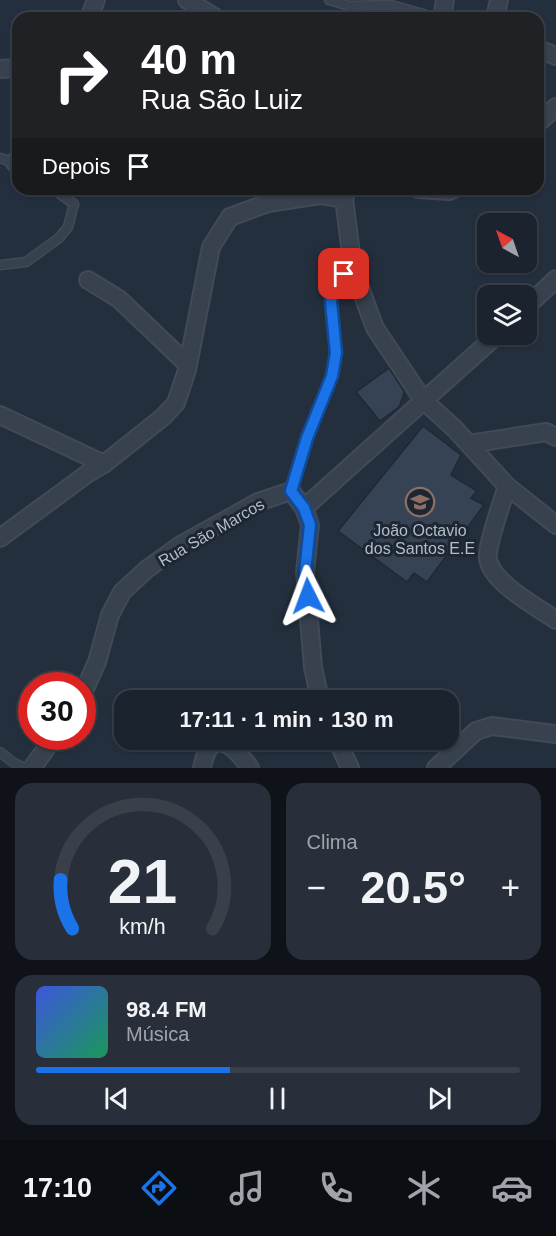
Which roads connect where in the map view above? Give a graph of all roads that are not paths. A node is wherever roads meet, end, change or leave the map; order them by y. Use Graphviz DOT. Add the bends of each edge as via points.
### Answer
graph roads {
  1 [pos="187,0"];
  2 [pos="329,0"];
  3 [pos="206,12"];
  4 [pos="416,12"];
  5 [pos="556,107"];
  6 [pos="544,118"];
  7 [pos="61,195"];
  8 [pos="320,195"];
  9 [pos="346,195"];
  10 [pos="0,265"];
  11 [pos="353,269"];
  12 [pos="556,279"];
  13 [pos="88,280"];
  14 [pos="537,297"];
  15 [pos="487,345"];
  16 [pos="188,364"];
  17 [pos="423,400"];
  18 [pos="0,415"];
  19 [pos="556,437"];
  20 [pos="468,444"];
  21 [pos="104,464"];
  22 [pos="507,486"];
  23 [pos="291,491"];
  24 [pos="304,508"];
  25 [pos="556,525"];
  26 [pos="0,538"];
  27 [pos="556,621"];
  28 [pos="92,672"];
  29 [pos="318,690"];
  30 [pos="556,734"];
  31 [pos="45,750"];
  32 [pos="342,750"];
  33 [pos="0,752"];
  34 [pos="25,768"];
  35 [pos="33,768"];
  36 [pos="202,768"];
  37 [pos="250,768"];
  38 [pos="350,768"];
  39 [pos="436,768"];
  1 -- 3 [label="street"];
  2 -- 4 [label="lane" via="349,6 391,5"];
  5 -- 6 [label="street"];
  7 -- 10 [label="lane" via="74,204 68,226 59,238 26,262"];
  8 -- 16 [label="street" via="268,203 230,217 211,246"];
  9 -- 11 [label="street"];
  11 -- 17 [label="street" via="375,328"];
  11 -- 23 [label="lane" via="334,281 331,302 336,353 332,376"];
  12 -- 14 [label="street"];
  13 -- 16 [label="street" via="119,299"];
  15 -- 17 [label="street"];
  16 -- 21 [label="street" via="176,403"];
  17 -- 20 [label="street"];
  17 -- 24 [label="street"];
  18 -- 21 [label="street"];
  19 -- 20 [label="street" via="546,432"];
  20 -- 22 [label="street"];
  21 -- 26 [label="street"];
  22 -- 25 [label="street"];
  22 -- 27 [label="street" via="488,558 497,579"];
  23 -- 24 [label="street"];
  23 -- 28 [label="street, Rua São Marcos" via="258,502 179,546 147,569 122,592 110,615"];
  24 -- 29 [label="street" via="310,525 305,572"];
  30 -- 39 [label="street" via="492,726 476,731"];
  31 -- 35 [label="street"];
  32 -- 38 [label="street"];
  33 -- 34 [label="lane"];
  36 -- 37 [label="street" via="205,754 220,742 230,744"];
}
